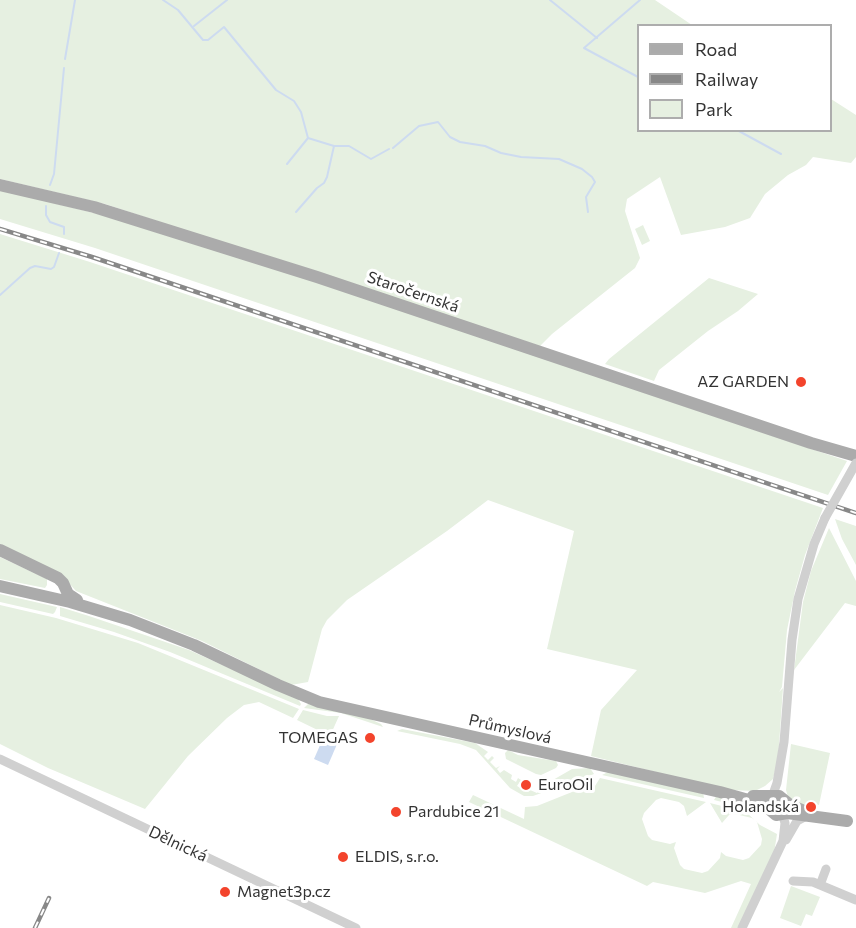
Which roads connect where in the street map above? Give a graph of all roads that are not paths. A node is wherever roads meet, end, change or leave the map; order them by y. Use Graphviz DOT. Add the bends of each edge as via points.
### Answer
graph roads {
  1 [pos="0,185"];
  2 [pos="811,443"];
  3 [pos="856,456"];
  4 [pos="856,462"];
  5 [pos="0,550"];
  6 [pos="0,586"];
  7 [pos="0,591"];
  8 [pos="59,597"];
  9 [pos="250,672"];
  10 [pos="784,742"];
  11 [pos="0,759"];
  12 [pos="779,770"];
  13 [pos="720,792"];
  14 [pos="754,796"];
  15 [pos="778,806"];
  16 [pos="809,815"];
  17 [pos="851,822"];
  18 [pos="777,854"];
  19 [pos="826,868"];
  20 [pos="793,881"];
  21 [pos="820,885"];
  22 [pos="856,900"];
  23 [pos="356,928"];
  24 [pos="742,928"];
  1 -- 2 [label="main road, Staročernská" via="94,207 318,277"];
  2 -- 3 [label="main road, Staročernská"];
  2 -- 4 [label="main road, Staročernská"];
  4 -- 10 [label="street, bridge" via="825,518 798,599"];
  5 -- 8 [label="main road" via="62,581"];
  6 -- 8 [label="main road"];
  7 -- 8 [label="main road" via="54,600"];
  8 -- 9 [label="main road"];
  8 -- 9 [label="main road" via="69,596 194,645"];
  9 -- 13 [label="main road, Průmyslová" via="319,702"];
  10 -- 12 [label="street"];
  10 -- 15 [label="street"];
  11 -- 23 [label="street, Dělnická"];
  12 -- 14 [label="street" via="771,786"];
  12 -- 15 [label="street"];
  13 -- 14 [label="main road, Průmyslová"];
  13 -- 15 [label="main road, Průmyslová"];
  14 -- 15 [label="main road, Průmyslová"];
  15 -- 16 [label="main road"];
  15 -- 17 [label="main road"];
  15 -- 18 [label="street"];
  16 -- 17 [label="main road"];
  16 -- 18 [label="street" via="797,821"];
  18 -- 24 [label="street"];
  19 -- 21 [label="street"];
  20 -- 21 [label="street"];
  21 -- 22 [label="street"];
}
